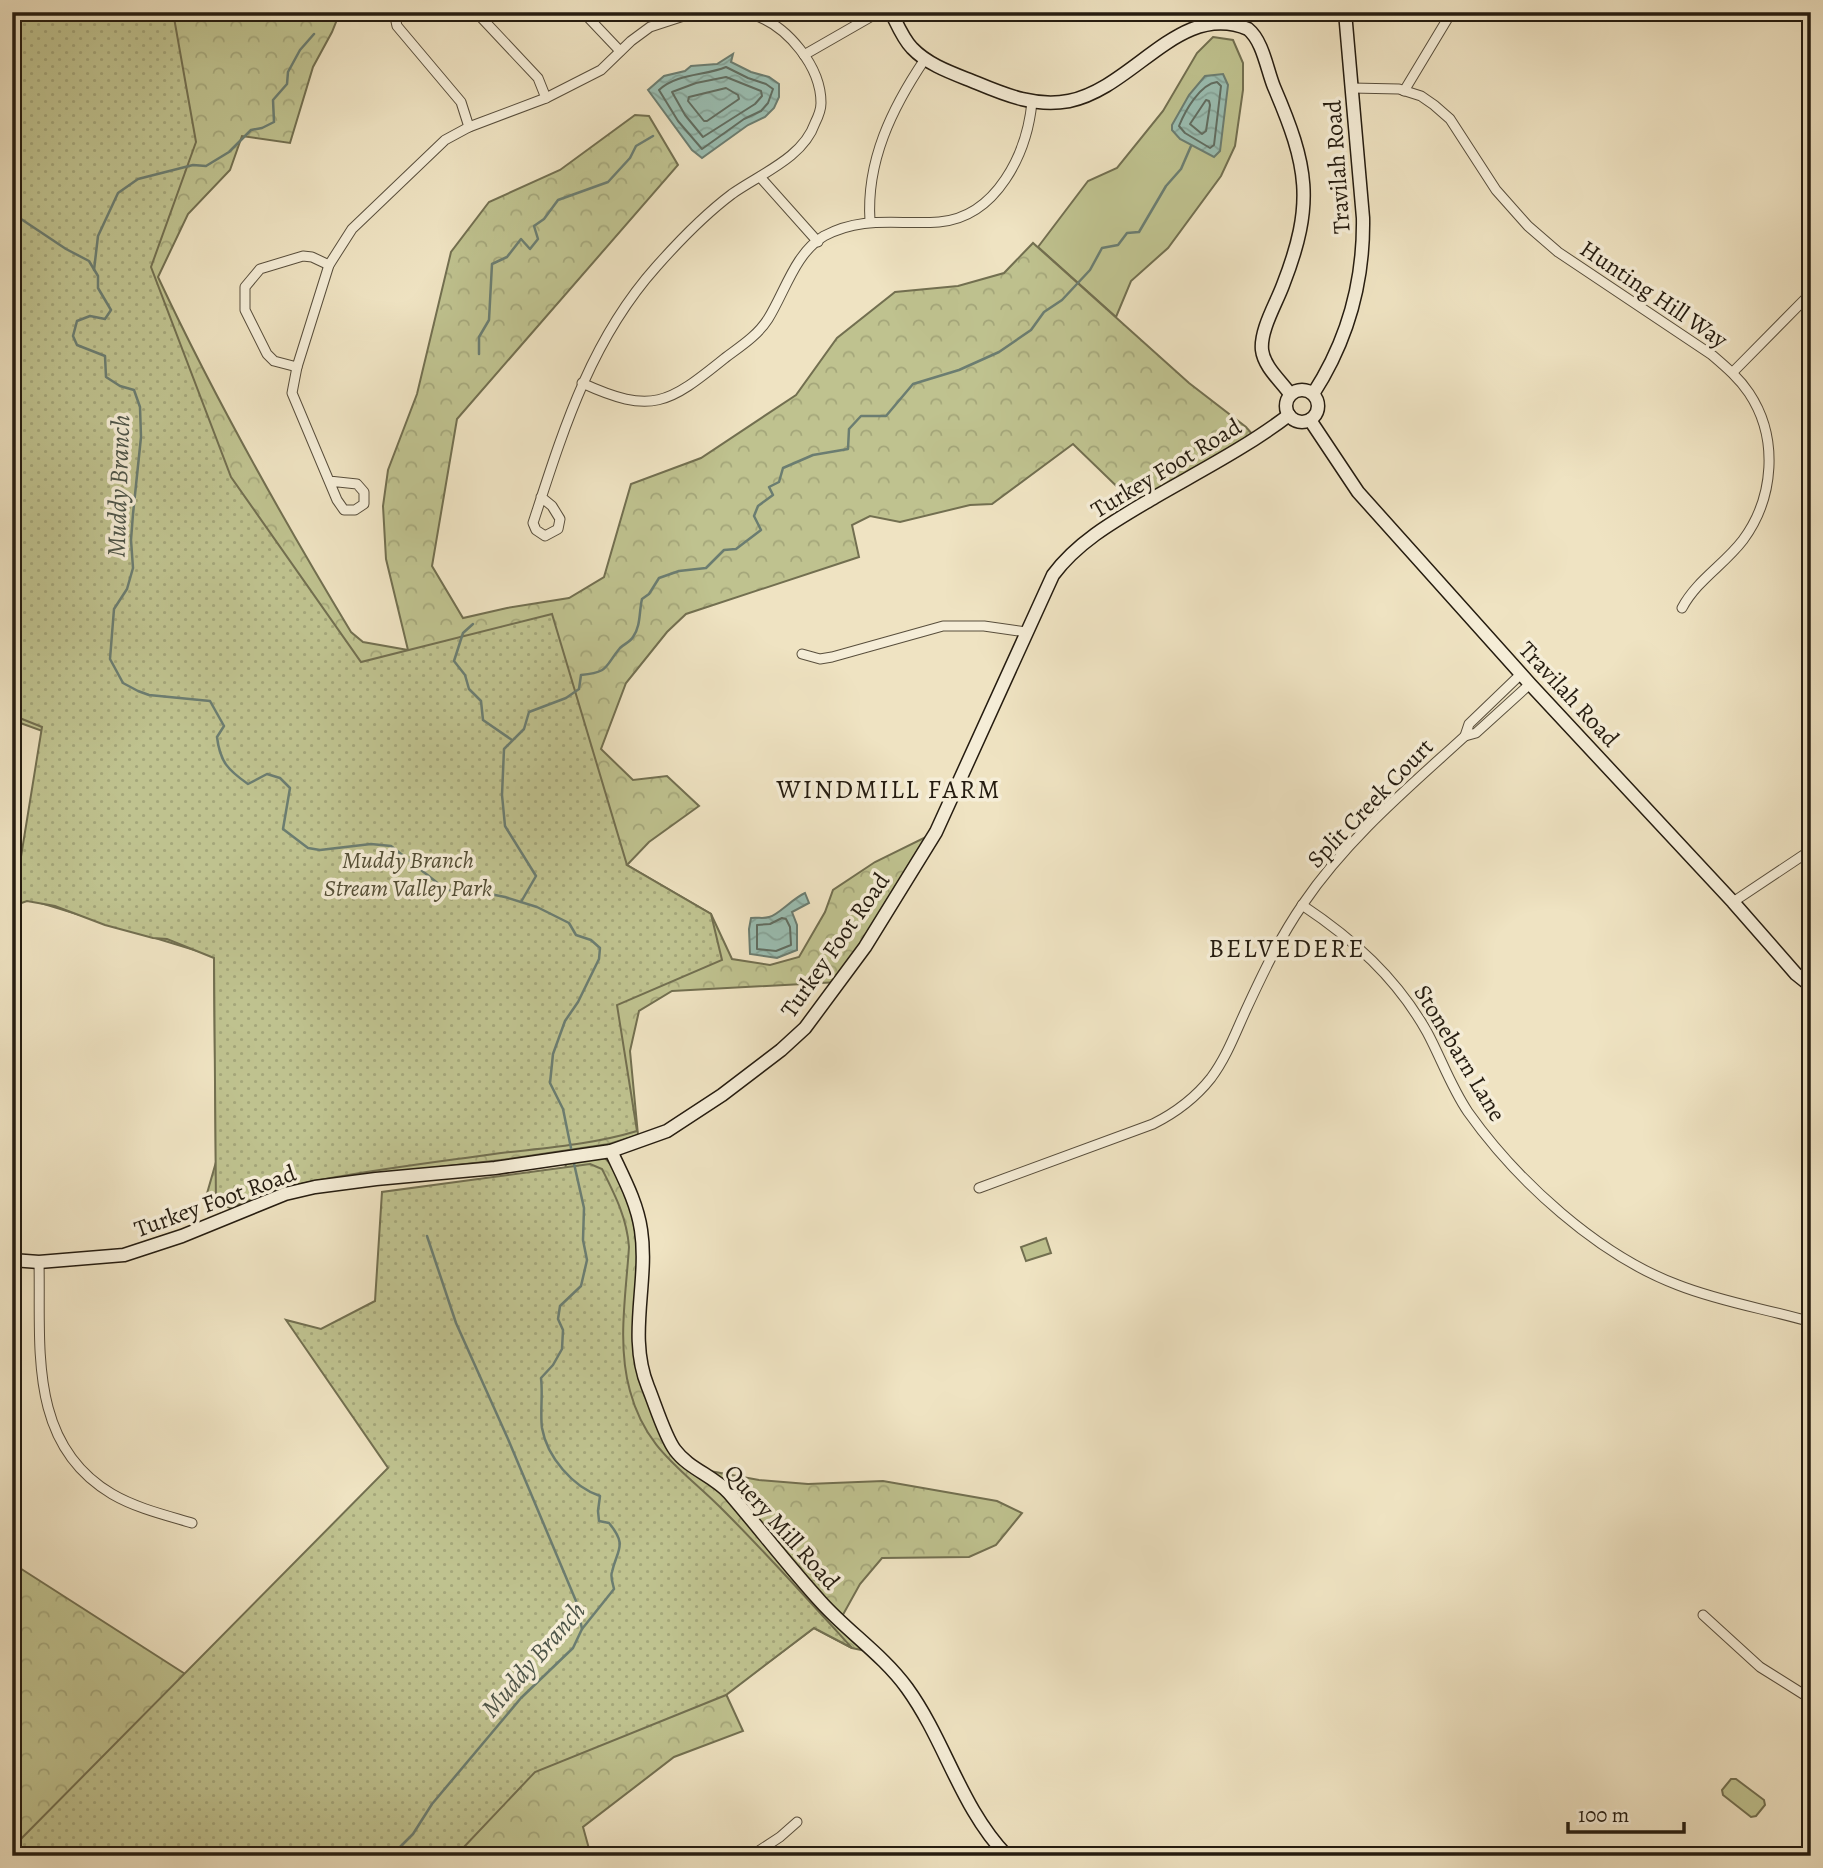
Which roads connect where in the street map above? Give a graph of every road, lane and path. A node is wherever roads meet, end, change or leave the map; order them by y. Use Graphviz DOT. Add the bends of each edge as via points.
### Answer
graph roads {
  1 [pos="394,12"];
  2 [pos="476,12"];
  3 [pos="583,12"];
  4 [pos="696,12"];
  5 [pos="733,12"];
  6 [pos="880,12"];
  7 [pos="891,12"];
  8 [pos="1345,12"];
  9 [pos="1451,13"];
  10 [pos="620,51"];
  11 [pos="804,55"];
  12 [pos="925,59"];
  13 [pos="1352,88"];
  14 [pos="1404,91"];
  15 [pos="546,98"];
  16 [pos="1032,102"];
  17 [pos="469,127"];
  18 [pos="760,177"];
  19 [pos="870,221"];
  20 [pos="818,242"];
  21 [pos="329,265"];
  22 [pos="1811,293"];
  23 [pos="297,367"];
  24 [pos="1732,372"];
  25 [pos="582,383"];
  26 [pos="1290,394"];
  27 [pos="1313,394"];
  28 [pos="1289,415"];
  29 [pos="1310,420"];
  30 [pos="329,481"];
  31 [pos="541,497"];
  32 [pos="1682,608"];
  33 [pos="1026,632"];
  34 [pos="803,654"];
  35 [pos="1521,674"];
  36 [pos="1530,684"];
  37 [pos="1465,736"];
  38 [pos="1811,850"];
  39 [pos="1733,902"];
  40 [pos="1302,905"];
  41 [pos="1811,986"];
  42 [pos="611,1151"];
  43 [pos="979,1188"];
  44 [pos="12,1260"];
  45 [pos="39,1262"];
  46 [pos="1811,1322"];
  47 [pos="192,1523"];
  48 [pos="1703,1615"];
  49 [pos="1811,1699"];
  50 [pos="797,1822"];
  51 [pos="751,1856"];
  52 [pos="1007,1856"];
  1 -- 17 [label="street" via="397,26 461,102"];
  2 -- 15 [label="street" via="538,78"];
  3 -- 10 [label="street"];
  4 -- 10 [label="street" via="650,27"];
  5 -- 11 [label="street" via="754,15 775,27"];
  6 -- 11 [label="street"];
  7 -- 12 [label="street" via="910,47"];
  8 -- 13 [label="street, Travilah Road"];
  9 -- 14 [label="street"];
  10 -- 15 [label="street" via="601,70"];
  11 -- 18 [label="street" via="818,83 821,105 814,127 797,151"];
  12 -- 16 [label="street"];
  12 -- 19 [label="street" via="902,95 879,147 869,190"];
  13 -- 14 [label="street, Hunting Hill Way"];
  13 -- 27 [label="street, Travilah Road" via="1363,218 1362,270 1329,369"];
  14 -- 24 [label="street, Hunting Hill Way" via="1421,96 1450,119 1496,190 1558,252"];
  15 -- 17 [label="street"];
  16 -- 19 [label="street" via="1022,148 1008,177 989,198 964,216 941,222"];
  16 -- 26 [label="street" via="1068,101 1089,94 1183,20 1199,14 1230,17 1252,32 1289,124 1305,192 1298,240 1262,345 1266,363"];
  17 -- 21 [label="street" via="445,140 352,229"];
  18 -- 20 [label="street"];
  18 -- 25 [label="street" via="704,217 656,268 622,311"];
  19 -- 20 [label="street"];
  20 -- 25 [label="street" via="793,272 759,332 670,397 631,402"];
  21 -- 23 [label="street"];
  21 -- 23 [label="street" via="303,256 260,269 244,287 244,310 267,354 274,361"];
  22 -- 24 [label="street"];
  23 -- 30 [label="street" via="292,393"];
  24 -- 32 [label="street, Hunting Hill Way" via="1750,395 1767,438 1767,488 1741,542 1691,592"];
  25 -- 31 [label="street"];
  26 -- 27 [label="street" via="1304,389"];
  26 -- 28 [label="street" via="1286,404"];
  27 -- 29 [label="street" via="1319,407"];
  28 -- 29 [label="street" via="1298,422"];
  28 -- 33 [label="street, Turkey Foot Road" via="1080,545 1053,575"];
  29 -- 35 [label="street, Travilah Road" via="1358,492"];
  33 -- 34 [label="street" via="943,626 832,657"];
  33 -- 42 [label="street, Turkey Foot Road" via="930,844 822,1007 781,1050 722,1095 667,1131"];
  35 -- 36 [label="street, Travilah Road"];
  35 -- 37 [label="street, Split Creek Court" via="1469,724"];
  36 -- 37 [label="street, Split Creek Court" via="1476,733"];
  36 -- 39 [label="street, Travilah Road"];
  37 -- 40 [label="street, Split Creek Court" via="1381,813"];
  38 -- 39 [label="street"];
  39 -- 41 [label="street, Travilah Road"];
  40 -- 43 [label="street, Split Creek Court" via="1265,969 1222,1061 1197,1093 1153,1124"];
  40 -- 46 [label="street, Stonebarn Lane" via="1356,944 1387,975 1415,1012 1475,1120 1511,1166 1576,1225 1626,1261 1677,1285"];
  42 -- 45 [label="street, Turkey Foot Road" via="315,1187 285,1194 140,1251"];
  42 -- 52 [label="street, Query Mill Road" via="635,1203 642,1231 640,1362 675,1450 727,1491 823,1604 907,1688 974,1814"];
  44 -- 45 [label="street, Turkey Foot Road"];
  45 -- 47 [label="street" via="42,1377 59,1441 84,1473 114,1495"];
  48 -- 49 [label="street" via="1760,1667"];
  50 -- 51 [label="street"];
}
